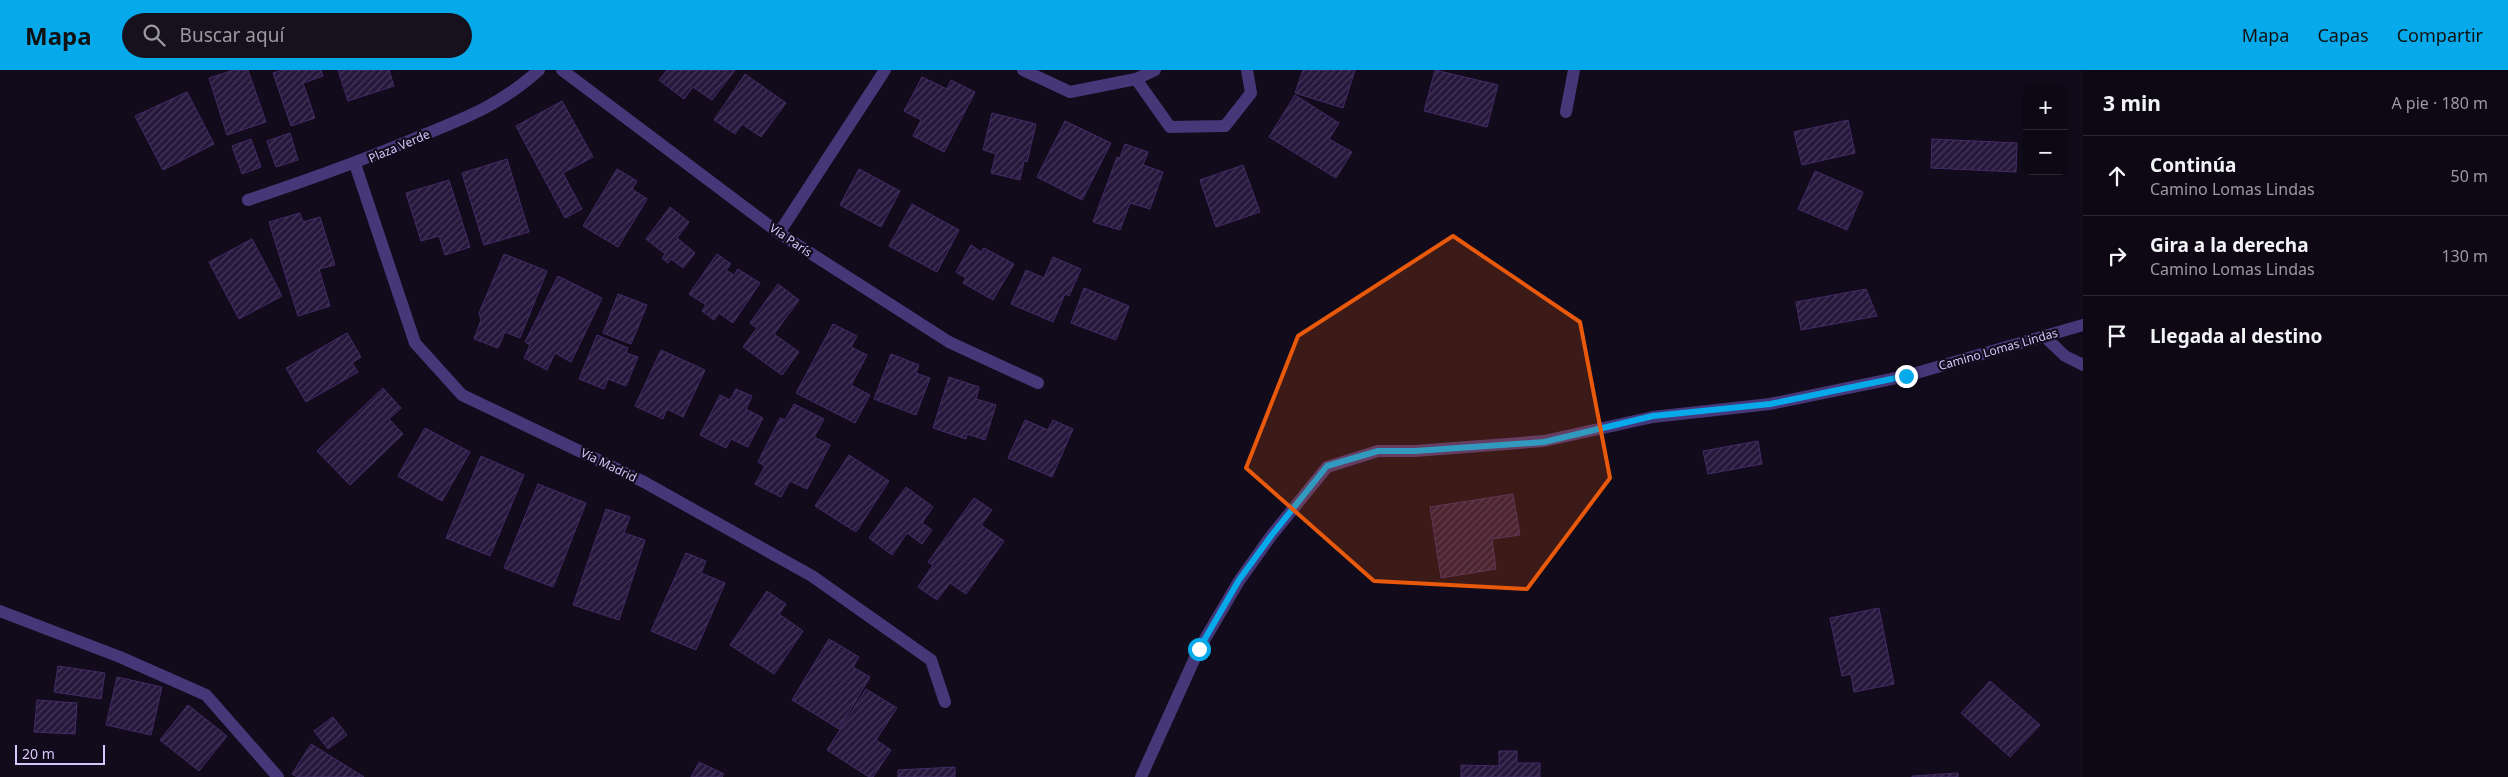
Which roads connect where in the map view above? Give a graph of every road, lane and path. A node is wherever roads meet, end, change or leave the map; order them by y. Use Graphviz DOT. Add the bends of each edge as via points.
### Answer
graph roads {
  1 [pos="538,70"];
  2 [pos="562,70"];
  3 [pos="885,70"];
  4 [pos="1023,70"];
  5 [pos="1154,70"];
  6 [pos="1247,70"];
  7 [pos="1574,70"];
  8 [pos="1136,79"];
  9 [pos="1566,112"];
  10 [pos="355,164"];
  11 [pos="248,200"];
  12 [pos="779,233"];
  13 [pos="2083,325"];
  14 [pos="2044,336"];
  15 [pos="2083,364"];
  16 [pos="1038,383"];
  17 [pos="0,611"];
  18 [pos="945,702"];
  19 [pos="278,777"];
  20 [pos="1141,777"];
  1 -- 10 [label="street, Plaza Verde" via="488,108"];
  2 -- 12 [label="street, Vía París"];
  3 -- 12 [label="street"];
  4 -- 8 [label="street" via="1070,92"];
  5 -- 8 [label="street"];
  6 -- 8 [label="street" via="1251,93 1225,126 1170,127"];
  7 -- 9 [label="street"];
  10 -- 11 [label="street, Plaza Verde"];
  10 -- 18 [label="street, Vía Madrid" via="415,343 462,395 644,482 812,576 932,660"];
  12 -- 16 [label="street, Vía París" via="949,342"];
  13 -- 14 [label="street, Camino Lomas Lindas"];
  14 -- 15 [label="street" via="2065,356"];
  14 -- 20 [label="street, Camino Lomas Lindas" via="1906,376 1770,404 1653,416 1544,442 1378,451 1327,466 1239,580 1199,649"];
  17 -- 19 [label="street" via="120,656 206,695"];
}
